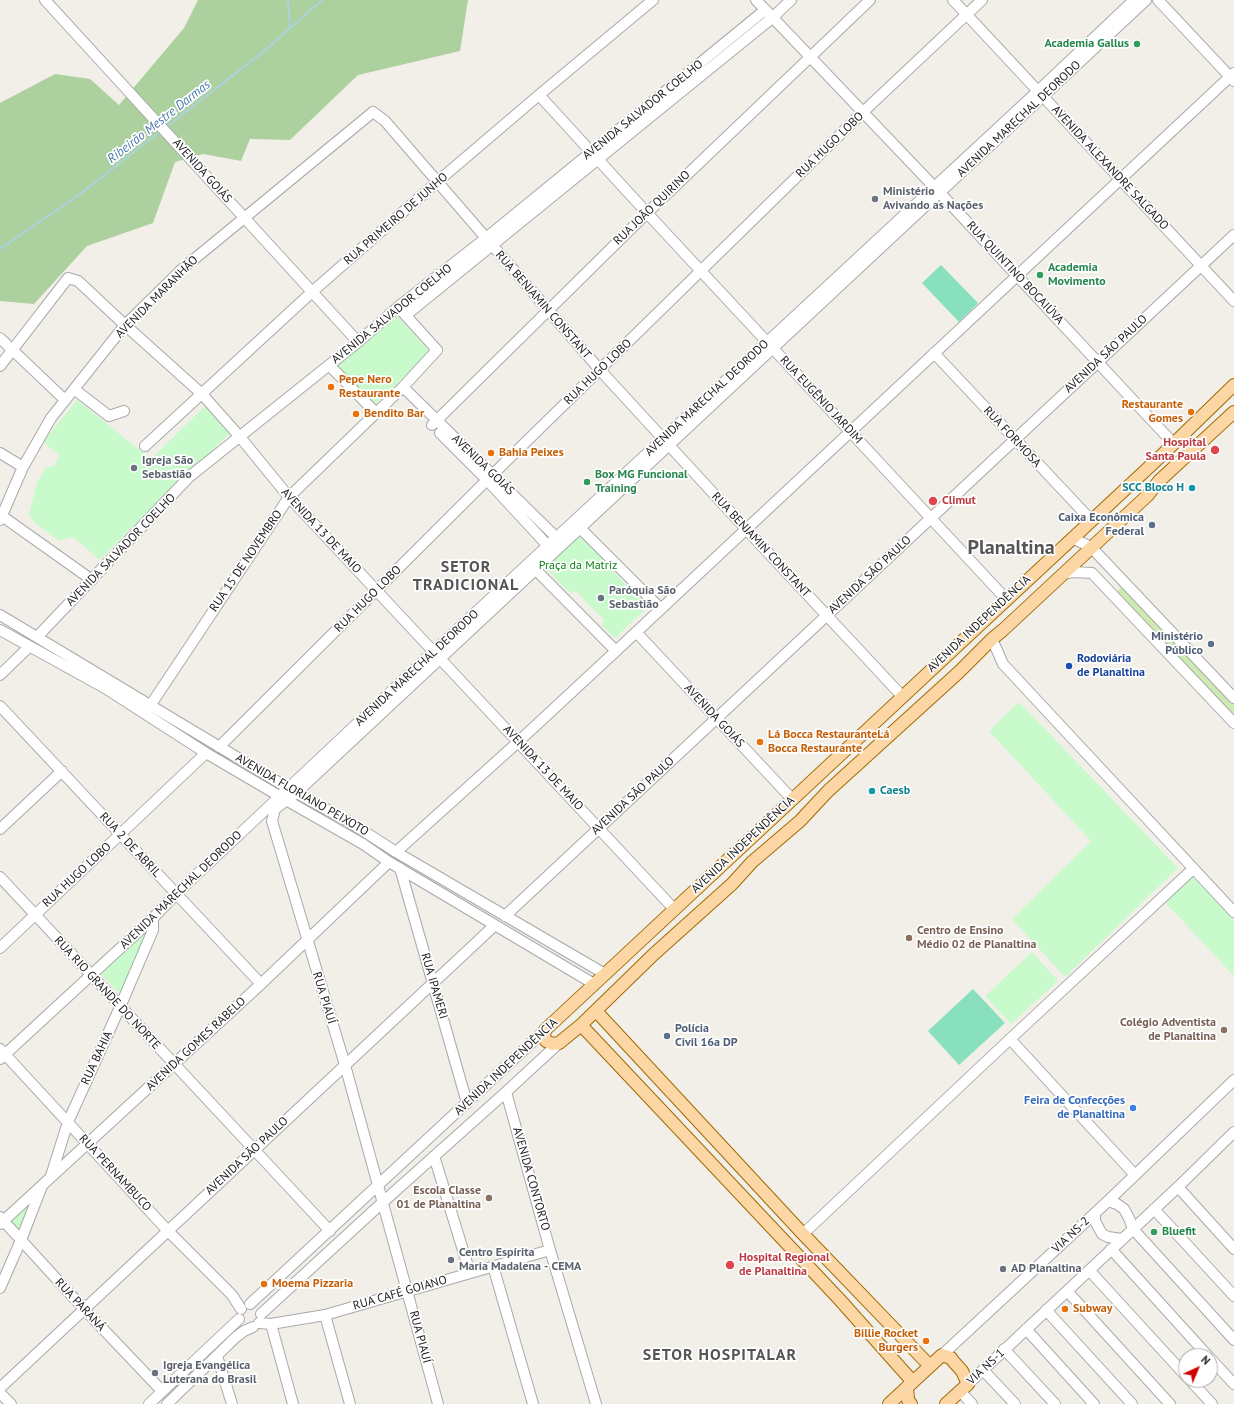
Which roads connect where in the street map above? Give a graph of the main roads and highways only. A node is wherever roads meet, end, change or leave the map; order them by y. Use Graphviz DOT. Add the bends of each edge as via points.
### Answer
graph roads {
  1 [pos="1234,385"];
  2 [pos="1234,412"];
  3 [pos="1162,455"];
  4 [pos="1147,468"];
  5 [pos="1168,473"];
  6 [pos="1159,481"];
  7 [pos="958,644"];
  8 [pos="948,654"];
  9 [pos="970,661"];
  10 [pos="959,672"];
  11 [pos="758,832"];
  12 [pos="767,848"];
  13 [pos="739,849"];
  14 [pos="752,862"];
  15 [pos="641,940"];
  16 [pos="654,954"];
  17 [pos="623,958"];
  18 [pos="635,972"];
  19 [pos="596,1011"];
  20 [pos="581,1025"];
  21 [pos="615,1032"];
  22 [pos="600,1045"];
  23 [pos="660,1080"];
  24 [pos="644,1093"];
  25 [pos="690,1112"];
  26 [pos="677,1125"];
  27 [pos="748,1175"];
  28 [pos="738,1191"];
  29 [pos="864,1297"];
  30 [pos="840,1300"];
  31 [pos="930,1366"];
  32 [pos="910,1384"];
  33 [pos="964,1388"];
  34 [pos="950,1403"];
  35 [pos="889,1404"];
  36 [pos="910,1404"];
  1 -- 3 [label="main road, AVENIDA INDEPENDÊNCIA"];
  2 -- 5 [label="main road, AVENIDA INDEPENDÊNCIA"];
  3 -- 4 [label="main road, AVENIDA INDEPENDÊNCIA"];
  3 -- 5 [label="main road"];
  4 -- 6 [label="main road" via="1156,472"];
  4 -- 7 [label="main road, AVENIDA INDEPENDÊNCIA"];
  5 -- 6 [label="main road, AVENIDA INDEPENDÊNCIA"];
  6 -- 9 [label="main road, AVENIDA INDEPENDÊNCIA" via="1148,495"];
  7 -- 8 [label="main road, AVENIDA INDEPENDÊNCIA"];
  7 -- 9 [label="main road"];
  8 -- 10 [label="main road" via="961,664"];
  8 -- 11 [label="main road, AVENIDA INDEPENDÊNCIA"];
  9 -- 10 [label="main road, AVENIDA INDEPENDÊNCIA"];
  10 -- 12 [label="main road, AVENIDA INDEPENDÊNCIA" via="828,791 793,828"];
  11 -- 12 [label="main road" via="761,842"];
  11 -- 13 [label="main road, AVENIDA INDEPENDÊNCIA"];
  12 -- 14 [label="main road, AVENIDA INDEPENDÊNCIA"];
  13 -- 14 [label="main road" via="750,852"];
  13 -- 15 [label="main road, AVENIDA INDEPENDÊNCIA"];
  14 -- 16 [label="main road, AVENIDA INDEPENDÊNCIA"];
  15 -- 16 [label="main road" via="641,947 647,953"];
  15 -- 17 [label="main road, AVENIDA INDEPENDÊNCIA"];
  16 -- 18 [label="main road, AVENIDA INDEPENDÊNCIA"];
  17 -- 18 [label="main road" via="634,960"];
  17 -- 20 [label="main road, AVENIDA INDEPENDÊNCIA" via="545,1030 544,1036 546,1041 552,1044 559,1043"];
  18 -- 19 [label="main road, AVENIDA INDEPENDÊNCIA"];
  19 -- 20 [label="main road, AVENIDA INDEPENDÊNCIA"];
  19 -- 21 [label="main road"];
  20 -- 22 [label="main road"];
  21 -- 22 [label="main road"];
  21 -- 23 [label="main road"];
  22 -- 24 [label="main road"];
  23 -- 24 [label="main road"];
  23 -- 25 [label="main road"];
  24 -- 26 [label="main road"];
  25 -- 26 [label="main road"];
  25 -- 27 [label="main road"];
  26 -- 28 [label="main road"];
  27 -- 28 [label="main road"];
  27 -- 29 [label="main road"];
  28 -- 30 [label="main road"];
  29 -- 30 [label="main road" via="855,1303"];
  29 -- 31 [label="main road"];
  30 -- 32 [label="main road"];
  31 -- 32 [label="main road, VIA NS-2"];
  31 -- 33 [label="main road, VIA NS-2" via="942,1355 951,1358 962,1371"];
  32 -- 35 [label="main road, VIA NS-2"];
  32 -- 36 [label="main road"];
  33 -- 34 [label="main road, VIA NS-1"];
}
